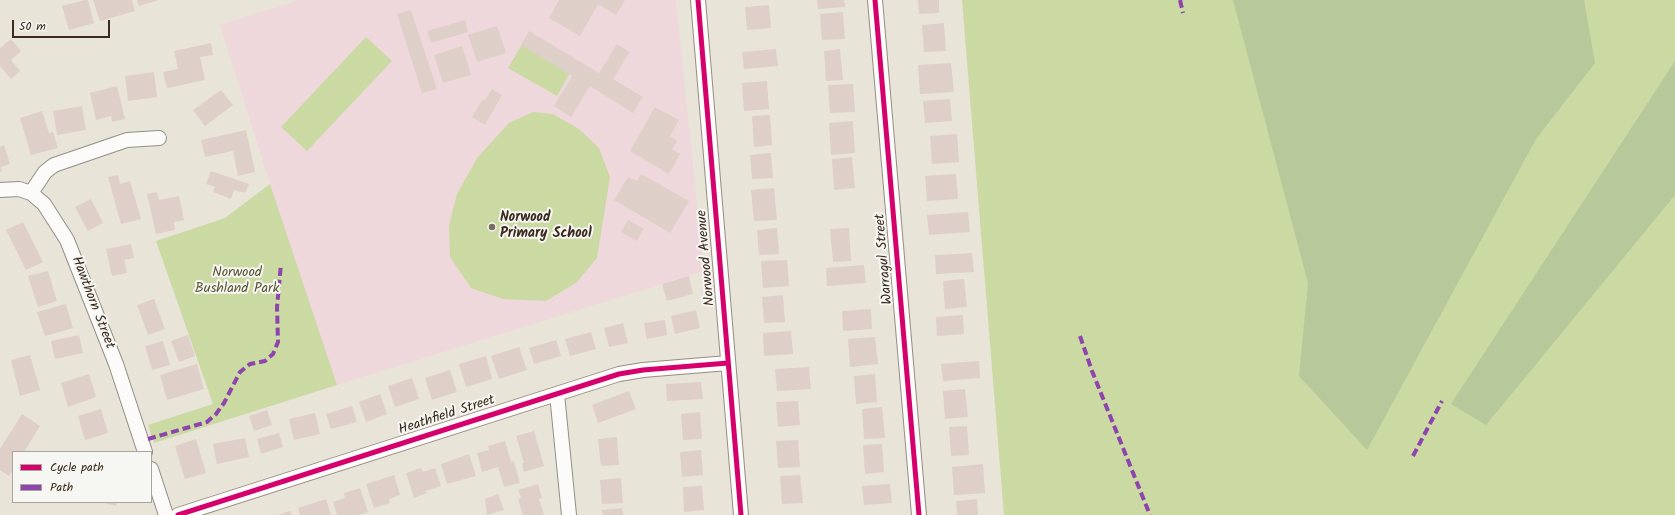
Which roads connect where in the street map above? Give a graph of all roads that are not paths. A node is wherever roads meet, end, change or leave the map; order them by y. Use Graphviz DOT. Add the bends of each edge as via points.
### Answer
graph roads {
  1 [pos="698,0"];
  2 [pos="875,0"];
  3 [pos="159,138"];
  4 [pos="0,190"];
  5 [pos="31,193"];
  6 [pos="728,363"];
  7 [pos="557,394"];
  8 [pos="145,451"];
  9 [pos="152,472"];
  10 [pos="166,515"];
  11 [pos="178,515"];
  12 [pos="569,515"];
  13 [pos="741,515"];
  14 [pos="919,515"];
  1 -- 6 [label="street, Norwood Avenue"];
  2 -- 14 [label="street, Warragul Street"];
  3 -- 5 [label="street" via="127,140 54,165 45,172"];
  4 -- 5 [label="street"];
  5 -- 8 [label="street, Hawthorn Street" via="44,204 67,240 116,364"];
  6 -- 7 [label="street, Heathfield Street" via="625,373"];
  6 -- 13 [label="street, Norwood Avenue"];
  7 -- 11 [label="street, Heathfield Street"];
  7 -- 12 [label="street"];
  9 -- 10 [label="street"];
}
